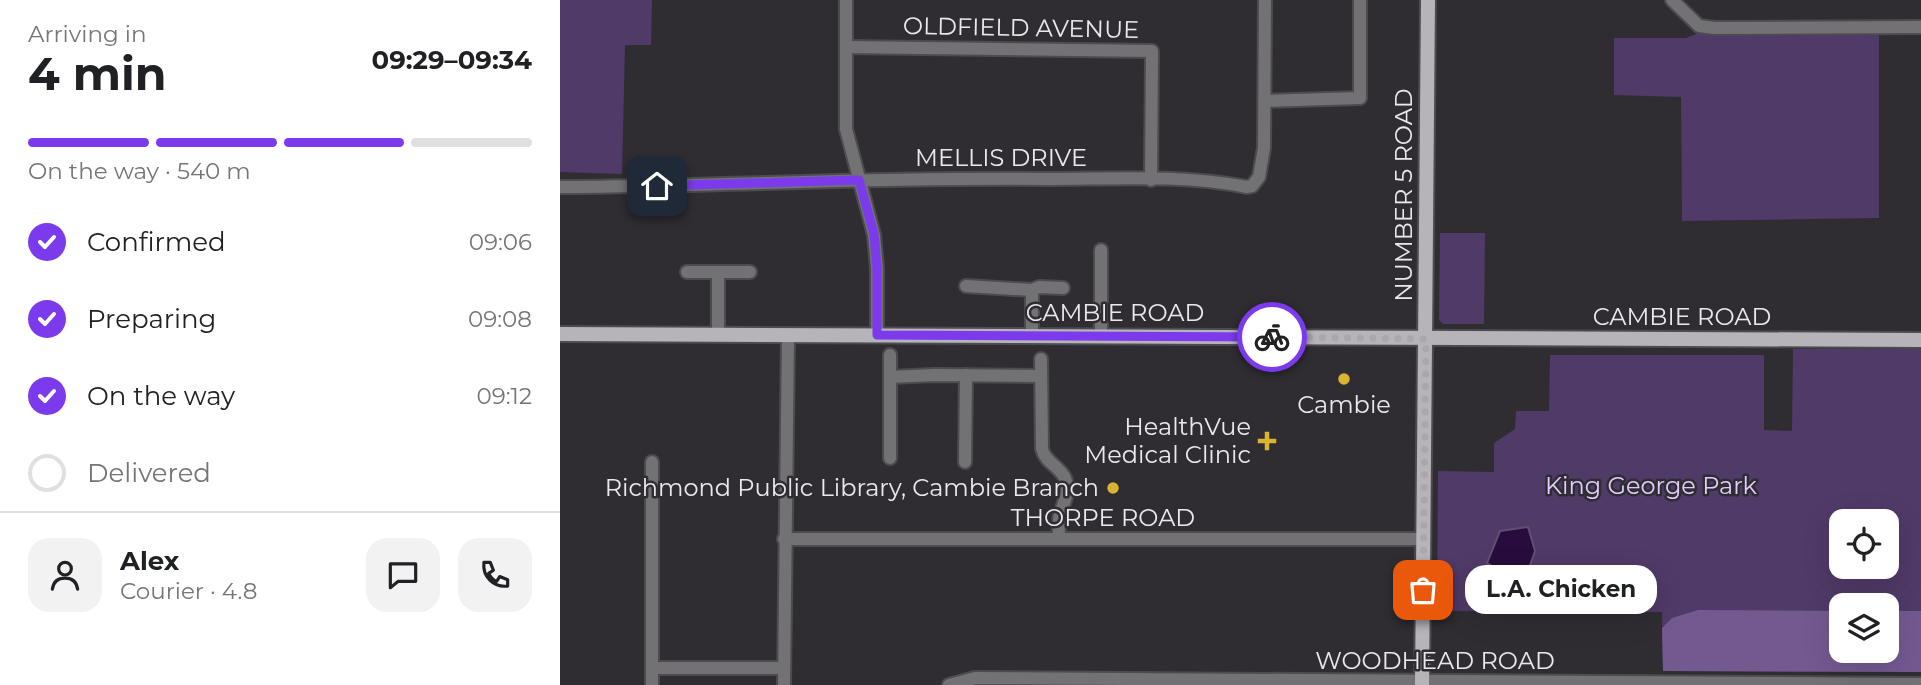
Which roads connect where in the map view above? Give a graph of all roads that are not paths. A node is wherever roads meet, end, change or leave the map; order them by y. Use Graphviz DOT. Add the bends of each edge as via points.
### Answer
graph roads {
  1 [pos="846,0"];
  2 [pos="1265,0"];
  3 [pos="1360,0"];
  4 [pos="1428,0"];
  5 [pos="1672,0"];
  6 [pos="1921,27"];
  7 [pos="846,47"];
  8 [pos="1265,101"];
  9 [pos="859,180"];
  10 [pos="1152,180"];
  11 [pos="560,187"];
  12 [pos="1101,250"];
  13 [pos="687,272"];
  14 [pos="718,272"];
  15 [pos="750,272"];
  16 [pos="966,286"];
  17 [pos="1063,288"];
  18 [pos="1032,290"];
  19 [pos="560,334"];
  20 [pos="718,334"];
  21 [pos="788,335"];
  22 [pos="877,335"];
  23 [pos="1032,335"];
  24 [pos="1101,336"];
  25 [pos="1426,339"];
  26 [pos="1921,340"];
  27 [pos="890,355"];
  28 [pos="1041,359"];
  29 [pos="966,375"];
  30 [pos="1041,376"];
  31 [pos="890,377"];
  32 [pos="890,458"];
  33 [pos="652,462"];
  34 [pos="965,462"];
  35 [pos="784,538"];
  36 [pos="1059,538"];
  37 [pos="1423,540"];
  38 [pos="652,668"];
  39 [pos="784,668"];
  40 [pos="1422,684"];
  41 [pos="1921,684"];
  42 [pos="652,685"];
  43 [pos="784,685"];
  44 [pos="949,685"];
  1 -- 7 [label="street"];
  2 -- 8 [label="street, MELLIS DRIVE"];
  3 -- 8 [label="street" via="1360,98"];
  4 -- 25 [label="main road, NUMBER 5 ROAD"];
  5 -- 6 [label="street" via="1699,26 1714,28"];
  7 -- 9 [label="street" via="846,129"];
  7 -- 10 [label="street, OLDFIELD AVENUE" via="1152,51"];
  8 -- 10 [label="street, MELLIS DRIVE" via="1264,148 1259,177 1252,186"];
  9 -- 10 [label="street, MELLIS DRIVE"];
  9 -- 11 [label="street, MELLIS DRIVE"];
  9 -- 22 [label="street" via="875,243"];
  12 -- 24 [label="street"];
  13 -- 14 [label="street"];
  14 -- 15 [label="street"];
  14 -- 20 [label="street"];
  16 -- 18 [label="street"];
  17 -- 18 [label="street"];
  18 -- 23 [label="street"];
  19 -- 20 [label="main road, CAMBIE ROAD"];
  20 -- 21 [label="main road, CAMBIE ROAD"];
  21 -- 22 [label="main road, CAMBIE ROAD"];
  21 -- 35 [label="street"];
  22 -- 23 [label="main road, CAMBIE ROAD"];
  23 -- 24 [label="main road, CAMBIE ROAD"];
  24 -- 25 [label="main road, CAMBIE ROAD"];
  25 -- 26 [label="main road, CAMBIE ROAD"];
  25 -- 37 [label="main road, NUMBER 5 ROAD"];
  27 -- 31 [label="street"];
  28 -- 30 [label="street"];
  29 -- 30 [label="street"];
  29 -- 31 [label="street"];
  29 -- 34 [label="street"];
  30 -- 36 [label="street" via="1042,449 1067,485"];
  31 -- 32 [label="street"];
  33 -- 38 [label="street"];
  35 -- 36 [label="street, THORPE ROAD"];
  35 -- 39 [label="street"];
  36 -- 37 [label="street, THORPE ROAD"];
  37 -- 40 [label="main road, NUMBER 5 ROAD"];
  38 -- 39 [label="street"];
  38 -- 42 [label="street"];
  39 -- 43 [label="street"];
  40 -- 41 [label="street, WOODHEAD ROAD"];
  40 -- 44 [label="street, WOODHEAD ROAD" via="975,678"];
}
